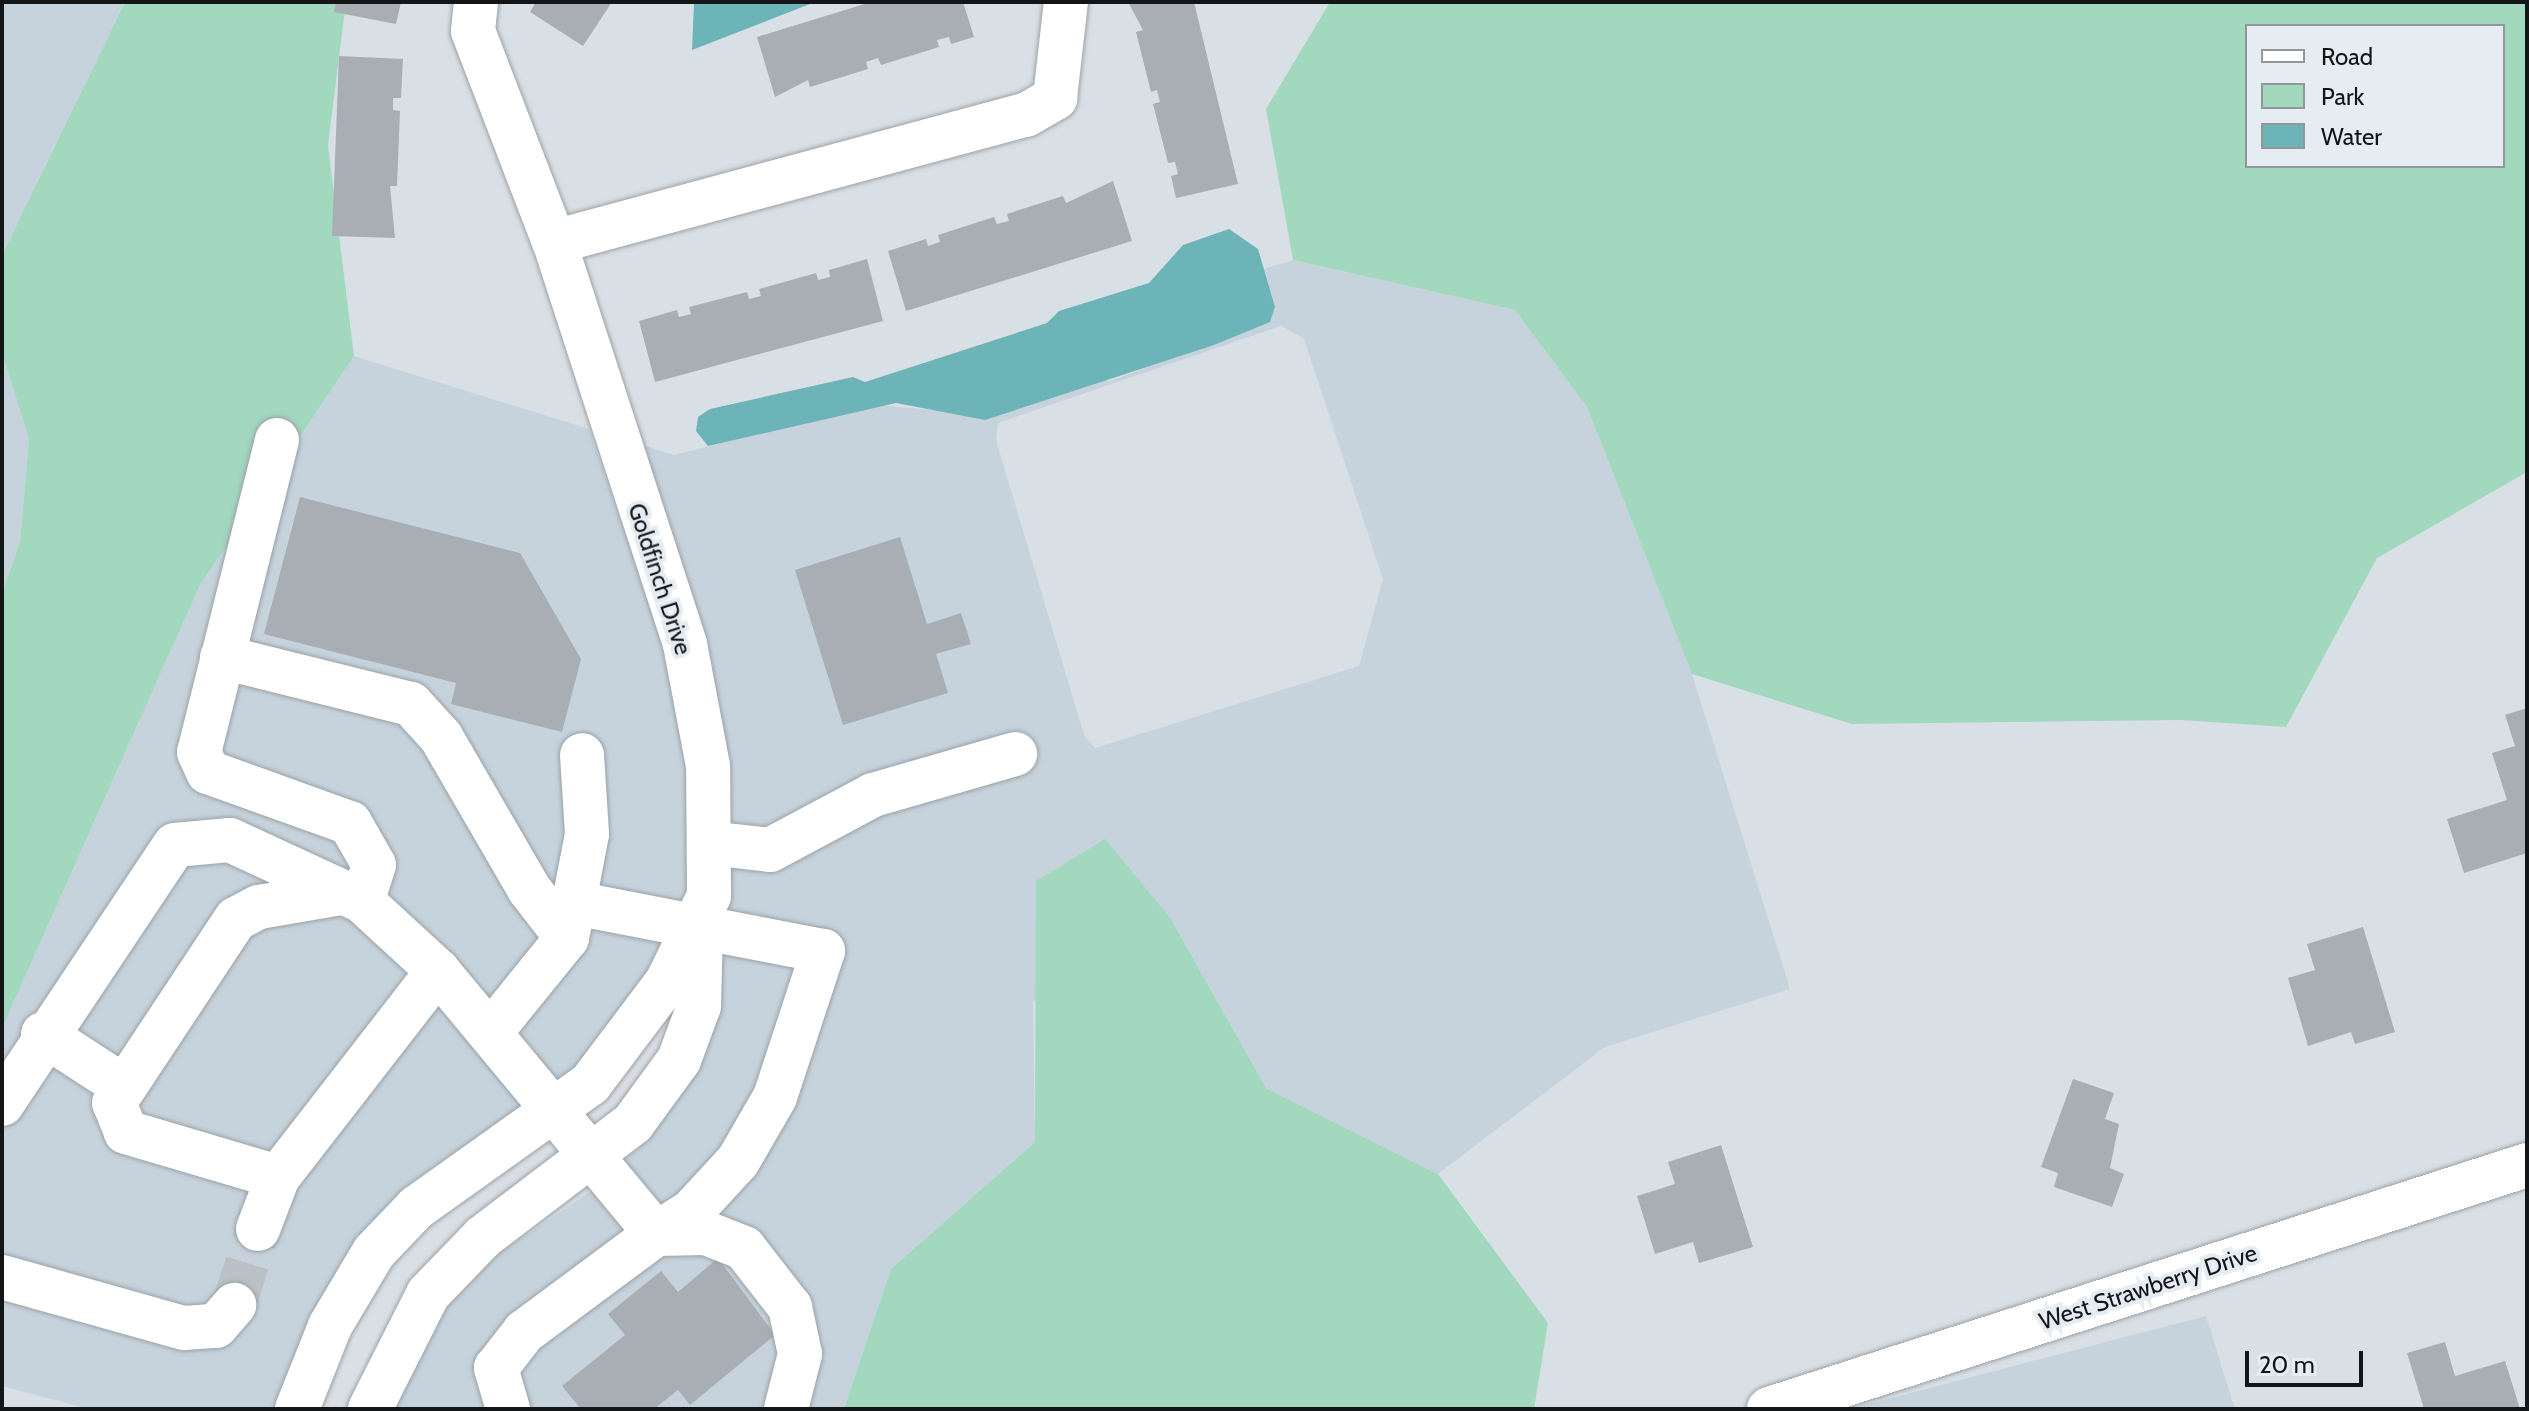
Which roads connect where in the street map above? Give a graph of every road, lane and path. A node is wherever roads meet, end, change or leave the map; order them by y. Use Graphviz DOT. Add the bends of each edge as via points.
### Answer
graph roads {
  1 [pos="476,2"];
  2 [pos="1066,2"];
  3 [pos="554,242"];
  4 [pos="277,440"];
  5 [pos="222,657"];
  6 [pos="1015,754"];
  7 [pos="582,755"];
  8 [pos="709,843"];
  9 [pos="352,897"];
  10 [pos="571,920"];
  11 [pos="701,925"];
  12 [pos="438,971"];
  13 [pos="490,1033"];
  14 [pos="43,1034"];
  15 [pos="123,1086"];
  16 [pos="2,1104"];
  17 [pos="552,1113"];
  18 [pos="590,1160"];
  19 [pos="2527,1165"];
  20 [pos="278,1177"];
  21 [pos="258,1229"];
  22 [pos="656,1234"];
  23 [pos="2,1277"];
  24 [pos="234,1305"];
  25 [pos="790,1398"];
  26 [pos="297,1409"];
  27 [pos="370,1409"];
  28 [pos="508,1409"];
  29 [pos="1769,1409"];
  1 -- 3 [label="street, Goldfinch Drive" via="473,31"];
  2 -- 3 [label="street" via="1055,98 1026,115"];
  3 -- 8 [label="street, Goldfinch Drive" via="685,644 708,766"];
  4 -- 5 [label="street"];
  5 -- 9 [label="street" via="199,752 208,772 350,823 374,865"];
  5 -- 10 [label="street" via="411,704 441,737 529,889"];
  6 -- 8 [label="street" via="873,795 770,850"];
  7 -- 10 [label="street" via="587,834"];
  8 -- 11 [label="street, Goldfinch Drive" via="709,896"];
  9 -- 12 [label="street"];
  9 -- 14 [label="street" via="230,840 175,845"];
  9 -- 15 [label="street" via="259,907 236,919"];
  10 -- 11 [label="street"];
  10 -- 13 [label="street"];
  11 -- 17 [label="street, Goldfinch Drive" via="634,1032 590,1084"];
  11 -- 18 [label="street, Goldfinch Drive" via="699,1006 679,1060 633,1123"];
  11 -- 22 [label="street" via="823,951 775,1097 738,1161 692,1211"];
  12 -- 13 [label="street"];
  12 -- 20 [label="street"];
  13 -- 17 [label="street"];
  14 -- 15 [label="street"];
  14 -- 16 [label="street"];
  15 -- 20 [label="street" via="114,1103 126,1132"];
  17 -- 18 [label="street"];
  17 -- 26 [label="street, Goldfinch Drive" via="416,1208 374,1252 330,1326"];
  18 -- 22 [label="street"];
  18 -- 27 [label="street, Goldfinch Drive" via="483,1237 428,1294"];
  19 -- 29 [label="street, West Strawberry Drive"];
  20 -- 21 [label="street"];
  22 -- 25 [label="street" via="719,1238 744,1248 774,1281 790,1307 800,1354"];
  22 -- 28 [label="street" via="504,1352 496,1387"];
  23 -- 24 [label="street" via="184,1328 216,1326"];
}
